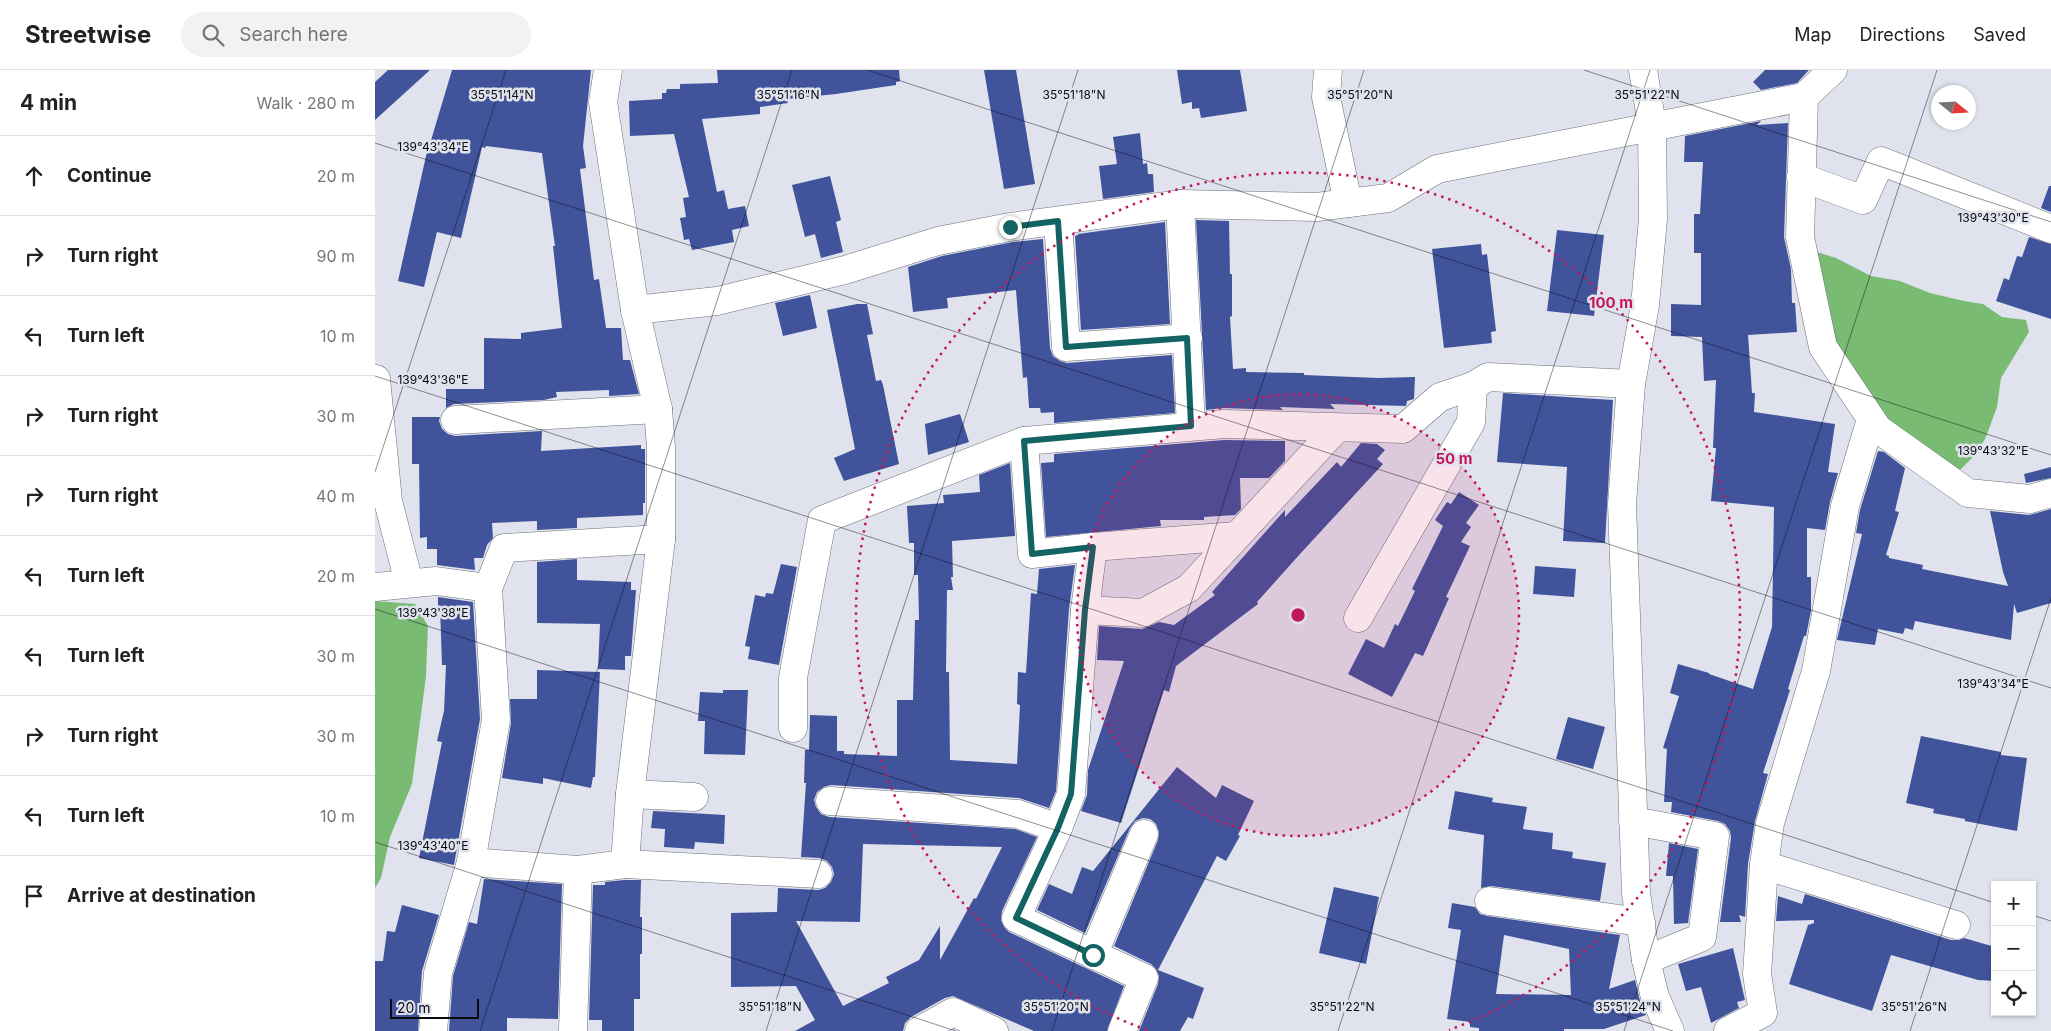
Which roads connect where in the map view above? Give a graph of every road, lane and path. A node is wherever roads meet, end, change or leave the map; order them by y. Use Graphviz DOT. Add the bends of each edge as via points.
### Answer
graph roads {
  1 [pos="608,70"];
  2 [pos="1328,70"];
  3 [pos="1643,70"];
  4 [pos="1833,70"];
  5 [pos="1804,97"];
  6 [pos="1652,126"];
  7 [pos="1801,177"];
  8 [pos="1180,204"];
  9 [pos="1348,204"];
  10 [pos="1058,221"];
  11 [pos="2051,229"];
  12 [pos="635,310"];
  13 [pos="1187,338"];
  14 [pos="377,379"];
  15 [pos="1631,384"];
  16 [pos="1473,386"];
  17 [pos="658,409"];
  18 [pos="1871,419"];
  19 [pos="455,420"];
  20 [pos="1191,426"];
  21 [pos="1336,429"];
  22 [pos="1024,441"];
  23 [pos="2051,493"];
  24 [pos="1235,536"];
  25 [pos="661,539"];
  26 [pos="1093,547"];
  27 [pos="409,583"];
  28 [pos="375,587"];
  29 [pos="488,588"];
  30 [pos="1085,610"];
  31 [pos="1358,618"];
  32 [pos="793,728"];
  33 [pos="630,794"];
  34 [pos="694,797"];
  35 [pos="830,800"];
  36 [pos="1633,821"];
  37 [pos="1058,828"];
  38 [pos="1144,834"];
  39 [pos="471,862"];
  40 [pos="625,864"];
  41 [pos="1764,865"];
  42 [pos="578,870"];
  43 [pos="818,874"];
  44 [pos="1489,901"];
  45 [pos="1641,922"];
  46 [pos="1956,925"];
  47 [pos="1093,955"];
  48 [pos="1646,960"];
  49 [pos="433,1031"];
  50 [pos="573,1031"];
  51 [pos="919,1031"];
  52 [pos="994,1031"];
  53 [pos="1122,1031"];
  54 [pos="1670,1031"];
  55 [pos="1728,1031"];
  1 -- 12 [label="street" via="603,102"];
  2 -- 9 [label="street" via="1326,97"];
  3 -- 6 [label="street"];
  4 -- 5 [label="street"];
  5 -- 6 [label="street"];
  5 -- 7 [label="street"];
  6 -- 9 [label="street" via="1437,170 1388,198"];
  6 -- 15 [label="street" via="1653,219 1645,305"];
  7 -- 11 [label="street" via="1863,200 1881,161"];
  7 -- 18 [label="street" via="1800,237 1823,347"];
  8 -- 9 [label="street" via="1317,207"];
  8 -- 10 [label="street"];
  8 -- 13 [label="street"];
  10 -- 12 [label="street" via="938,241 845,270 717,301"];
  10 -- 13 [label="street" via="1066,347"];
  12 -- 17 [label="street"];
  13 -- 20 [label="street"];
  14 -- 27 [label="street" via="388,501"];
  15 -- 16 [label="street" via="1488,377"];
  15 -- 36 [label="street" via="1622,504"];
  16 -- 21 [label="street" via="1440,397 1403,430"];
  16 -- 31 [label="street" via="1471,422"];
  17 -- 19 [label="street"];
  17 -- 25 [label="street"];
  18 -- 23 [label="street" via="1878,429 1968,493 2030,499"];
  18 -- 41 [label="street" via="1845,506 1816,671 1770,823"];
  20 -- 21 [label="street" via="1224,424"];
  20 -- 22 [label="street"];
  21 -- 24 [label="street"];
  22 -- 26 [label="street" via="1032,554"];
  22 -- 32 [label="street" via="822,520 793,678"];
  24 -- 26 [label="street"];
  24 -- 30 [label="street" via="1189,588 1143,613"];
  25 -- 29 [label="street" via="504,548"];
  25 -- 33 [label="street"];
  26 -- 30 [label="street"];
  27 -- 28 [label="street"];
  27 -- 29 [label="street" via="436,581"];
  29 -- 39 [label="street" via="496,720"];
  30 -- 37 [label="street" via="1071,794"];
  33 -- 34 [label="street"];
  33 -- 40 [label="street"];
  35 -- 37 [label="street" via="1018,814"];
  36 -- 45 [label="street" via="1636,893"];
  36 -- 48 [label="street" via="1715,836 1702,937"];
  37 -- 47 [label="street" via="1016,918"];
  38 -- 47 [label="street"];
  39 -- 42 [label="street"];
  39 -- 49 [label="street" via="438,973"];
  40 -- 42 [label="street"];
  40 -- 43 [label="street"];
  41 -- 46 [label="street"];
  41 -- 55 [label="street" via="1757,974 1763,1013"];
  42 -- 50 [label="street"];
  44 -- 45 [label="street"];
  45 -- 48 [label="street"];
  47 -- 53 [label="street" via="1144,978"];
  48 -- 54 [label="street" via="1655,997"];
  51 -- 52 [label="street" via="953,1012"];
}
